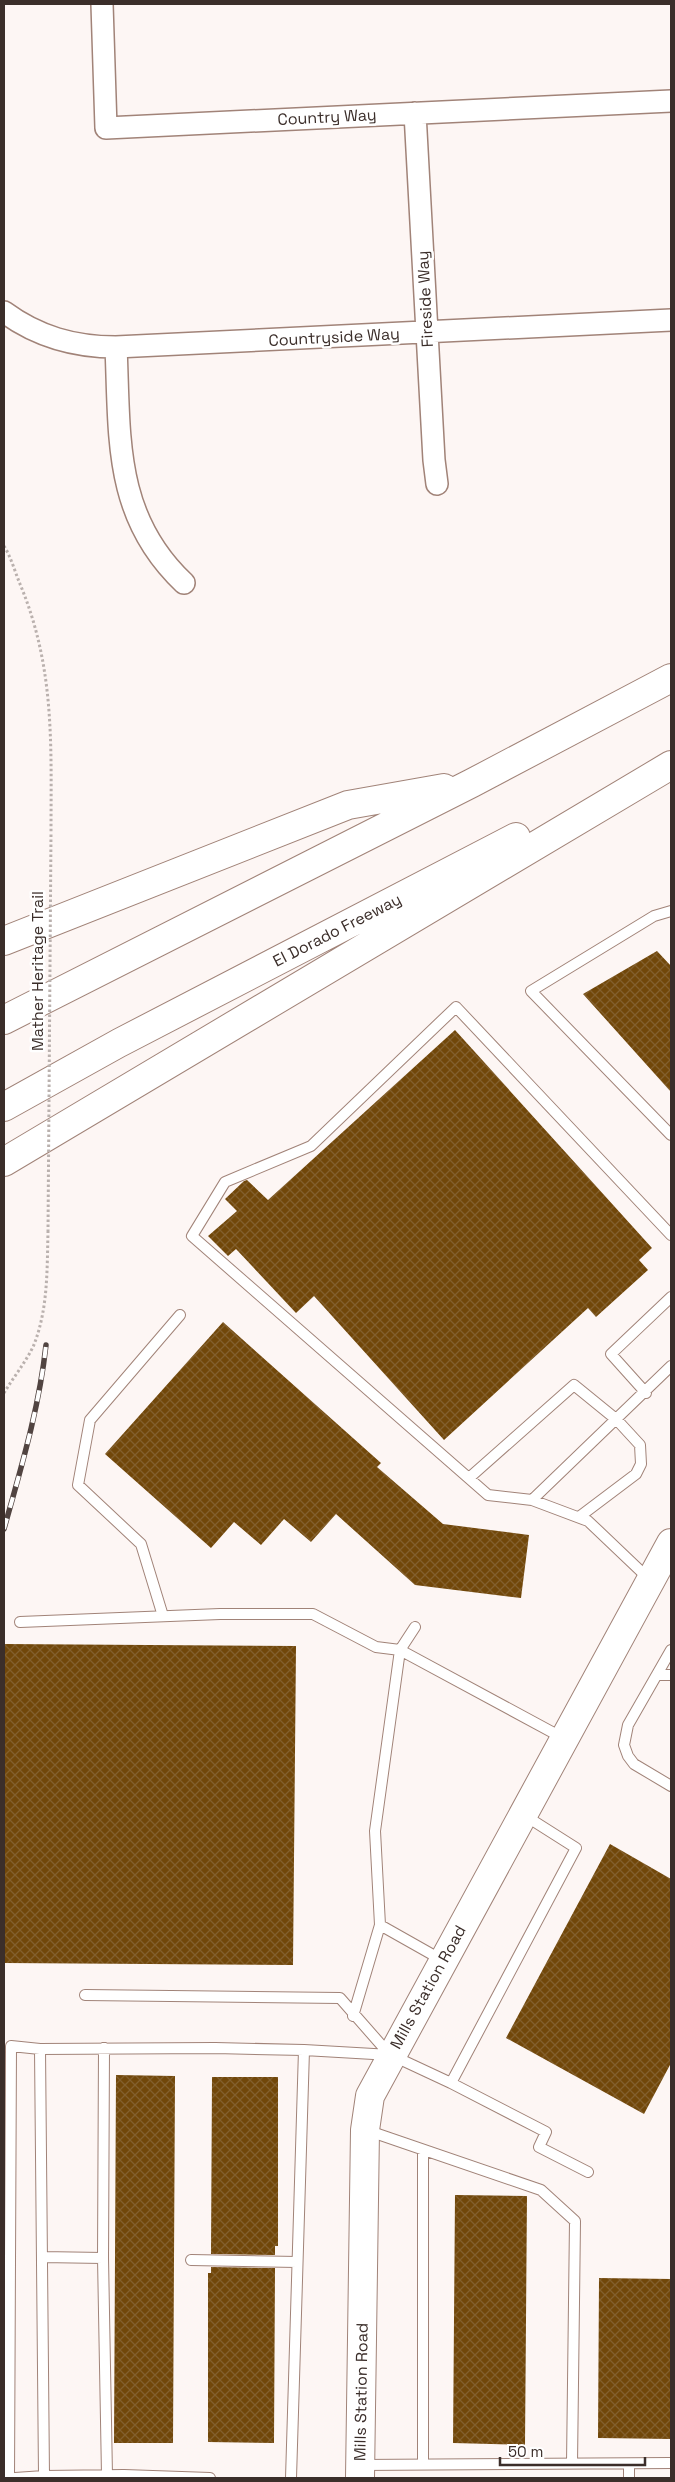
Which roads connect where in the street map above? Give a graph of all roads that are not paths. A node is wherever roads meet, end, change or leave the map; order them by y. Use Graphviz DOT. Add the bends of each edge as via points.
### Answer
graph roads {
  1 [pos="102,4"];
  2 [pos="671,101"];
  3 [pos="415,113"];
  4 [pos="4,312"];
  5 [pos="671,320"];
  6 [pos="426,332"];
  7 [pos="116,347"];
  8 [pos="437,484"];
  9 [pos="184,583"];
  10 [pos="671,678"];
  11 [pos="671,757"];
  12 [pos="671,764"];
  13 [pos="472,783"];
  14 [pos="671,911"];
  15 [pos="4,941"];
  16 [pos="4,1020"];
  17 [pos="4,1107"];
  18 [pos="671,1136"];
  19 [pos="4,1162"];
  20 [pos="671,1235"];
  21 [pos="671,1297"];
  22 [pos="180,1315"];
  23 [pos="671,1366"];
  24 [pos="646,1393"];
  25 [pos="617,1420"];
  26 [pos="469,1478"];
  27 [pos="532,1500"];
  28 [pos="579,1517"];
  29 [pos="671,1543"];
  30 [pos="650,1581"];
  31 [pos="163,1616"];
  32 [pos="20,1622"];
  33 [pos="415,1627"];
  34 [pos="400,1650"];
  35 [pos="671,1650"];
  36 [pos="658,1675"];
  37 [pos="671,1675"];
  38 [pos="563,1738"];
  39 [pos="671,1786"];
  40 [pos="523,1815"];
  41 [pos="380,1925"];
  42 [pos="442,1960"];
  43 [pos="85,1995"];
  44 [pos="353,2016"];
  45 [pos="104,2048"];
  46 [pos="40,2049"];
  47 [pos="304,2050"];
  48 [pos="391,2055"];
  49 [pos="451,2083"];
  50 [pos="365,2130"];
  51 [pos="423,2151"];
  52 [pos="588,2172"];
  53 [pos="42,2257"];
  54 [pos="103,2258"];
  55 [pos="191,2260"];
  56 [pos="297,2262"];
  57 [pos="671,2463"];
  58 [pos="572,2464"];
  59 [pos="629,2464"];
  60 [pos="423,2465"];
  61 [pos="360,2472"];
  62 [pos="107,2475"];
  63 [pos="44,2477"];
  64 [pos="9,2478"];
  65 [pos="15,2478"];
  66 [pos="210,2478"];
  67 [pos="291,2478"];
  68 [pos="629,2478"];
  1 -- 3 [label="street, Country Way" via="106,128"];
  2 -- 3 [label="street, Country Way"];
  3 -- 6 [label="street, Fireside Way"];
  4 -- 7 [label="street, Countryside Way" via="52,338 94,347"];
  5 -- 6 [label="street, Countryside Way"];
  6 -- 7 [label="street, Countryside Way"];
  6 -- 8 [label="street, Fireside Way"];
  7 -- 9 [label="street" via="121,449 128,491 154,550"];
  10 -- 13 [label="main road"];
  11 -- 17 [label="main road, El Dorado Freeway" via="119,1043"];
  12 -- 19 [label="main road"];
  13 -- 15 [label="main road" via="348,805"];
  13 -- 16 [label="main road"];
  14 -- 18 [label="lane" via="654,916 531,992"];
  20 -- 26 [label="lane" via="456,1007 311,1146 225,1182 192,1236"];
  21 -- 24 [label="lane" via="611,1354"];
  22 -- 31 [label="lane" via="90,1420 78,1485 141,1544"];
  23 -- 24 [label="lane"];
  24 -- 25 [label="lane"];
  25 -- 26 [label="lane" via="574,1385"];
  25 -- 27 [label="lane"];
  25 -- 28 [label="lane" via="640,1445 640,1464 636,1474"];
  26 -- 27 [label="lane" via="488,1495"];
  27 -- 28 [label="lane"];
  28 -- 30 [label="lane" via="588,1521"];
  29 -- 30 [label="main road, Mills Station Road"];
  30 -- 38 [label="main road, Mills Station Road"];
  31 -- 32 [label="lane"];
  31 -- 34 [label="lane" via="313,1614 376,1647"];
  33 -- 34 [label="lane"];
  34 -- 38 [label="lane"];
  34 -- 41 [label="lane" via="375,1831"];
  35 -- 36 [label="lane"];
  36 -- 37 [label="lane"];
  36 -- 39 [label="lane" via="628,1725 624,1746 634,1764"];
  38 -- 40 [label="main road, Mills Station Road"];
  40 -- 42 [label="main road, Mills Station Road"];
  40 -- 49 [label="lane" via="576,1848"];
  41 -- 42 [label="lane"];
  41 -- 44 [label="lane"];
  42 -- 48 [label="main road, Mills Station Road"];
  43 -- 44 [label="lane" via="340,1998"];
  44 -- 48 [label="lane"];
  45 -- 46 [label="lane"];
  45 -- 47 [label="lane"];
  45 -- 54 [label="lane"];
  46 -- 53 [label="lane"];
  46 -- 64 [label="lane" via="11,2046"];
  47 -- 48 [label="lane"];
  47 -- 56 [label="lane"];
  48 -- 49 [label="lane"];
  48 -- 50 [label="main road, Mills Station Road" via="370,2096"];
  49 -- 52 [label="lane" via="546,2132 539,2147"];
  50 -- 51 [label="lane"];
  50 -- 61 [label="main road, Mills Station Road"];
  51 -- 58 [label="lane" via="541,2190 575,2221"];
  51 -- 60 [label="lane"];
  53 -- 54 [label="lane"];
  53 -- 63 [label="lane"];
  54 -- 62 [label="lane"];
  55 -- 56 [label="lane"];
  56 -- 67 [label="lane"];
  57 -- 59 [label="lane"];
  58 -- 59 [label="lane"];
  58 -- 60 [label="lane"];
  59 -- 68 [label="lane"];
  60 -- 61 [label="lane"];
  62 -- 63 [label="lane"];
  62 -- 66 [label="lane"];
  63 -- 65 [label="lane"];
}
